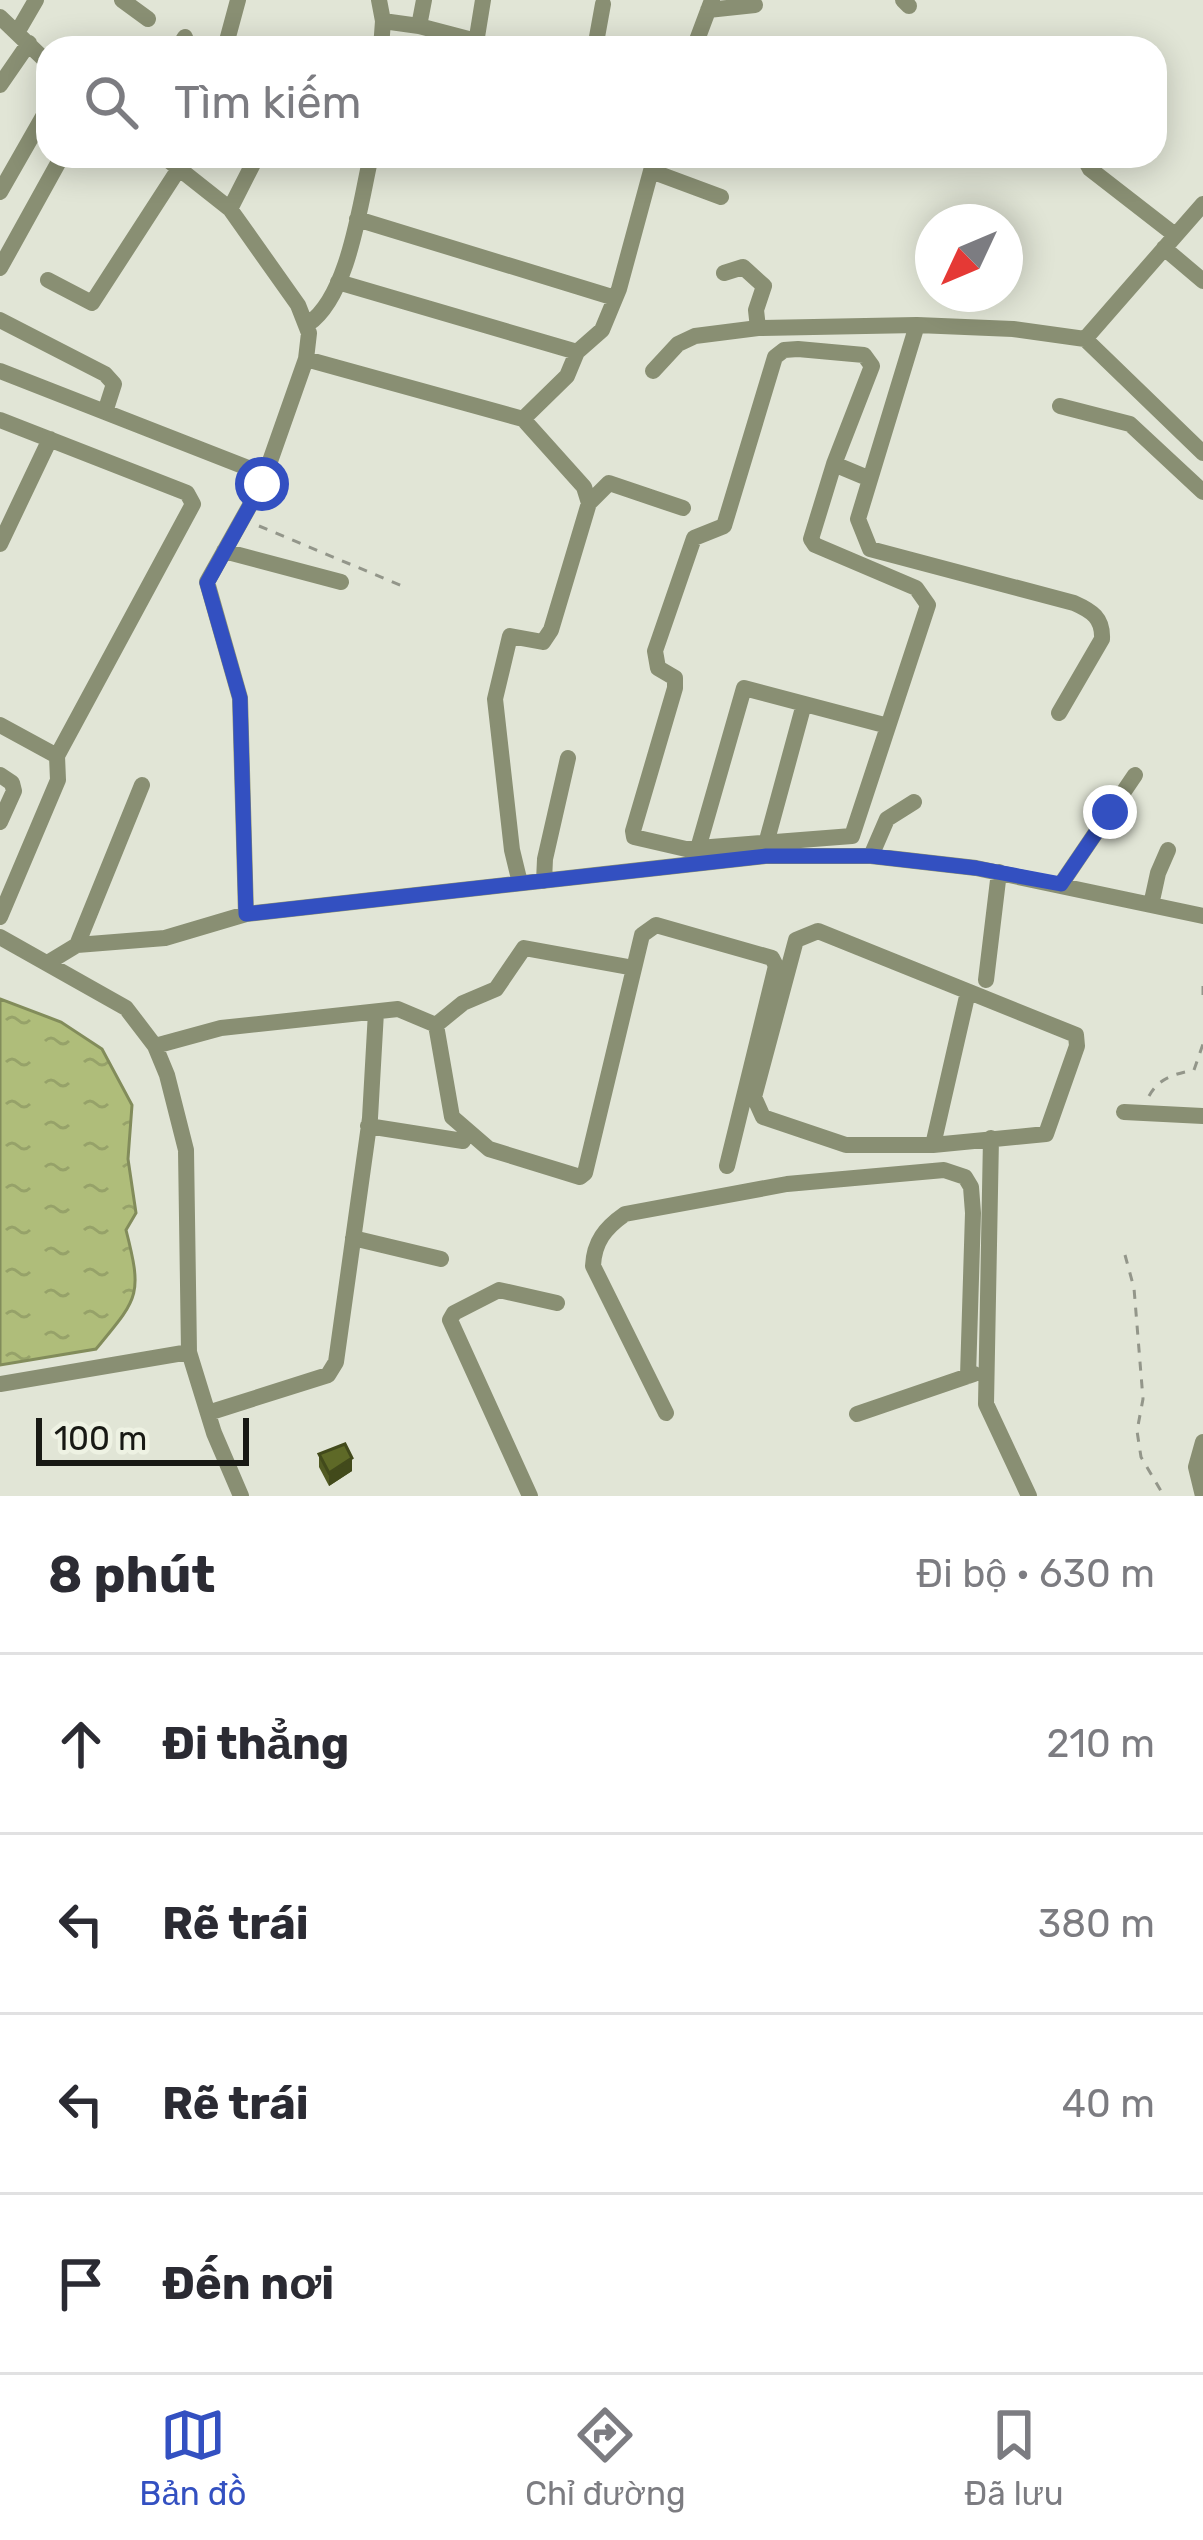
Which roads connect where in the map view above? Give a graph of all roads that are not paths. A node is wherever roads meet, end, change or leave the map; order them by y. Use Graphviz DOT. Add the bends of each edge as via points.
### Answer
graph roads {
  1 [pos="35,0"];
  2 [pos="122,0"];
  3 [pos="238,0"];
  4 [pos="379,0"];
  5 [pos="424,0"];
  6 [pos="483,0"];
  7 [pos="603,4"];
  8 [pos="755,4"];
  9 [pos="710,5"];
  10 [pos="0,17"];
  11 [pos="148,19"];
  12 [pos="383,20"];
  13 [pos="418,26"];
  14 [pos="228,36"];
  15 [pos="382,36"];
  16 [pos="452,36"];
  17 [pos="477,36"];
  18 [pos="597,36"];
  19 [pos="698,36"];
  20 [pos="23,37"];
  21 [pos="36,50"];
  22 [pos="0,85"];
  23 [pos="36,129"];
  24 [pos="55,168"];
  25 [pos="179,168"];
  26 [pos="181,168"];
  27 [pos="251,168"];
  28 [pos="368,168"];
  29 [pos="652,168"];
  30 [pos="663,168"];
  31 [pos="1089,168"];
  32 [pos="0,193"];
  33 [pos="721,197"];
  34 [pos="1203,204"];
  35 [pos="230,209"];
  36 [pos="357,219"];
  37 [pos="1170,242"];
  38 [pos="0,268"];
  39 [pos="724,273"];
  40 [pos="48,280"];
  41 [pos="1203,281"];
  42 [pos="338,282"];
  43 [pos="615,298"];
  44 [pos="0,320"];
  45 [pos="308,323"];
  46 [pos="917,325"];
  47 [pos="758,328"];
  48 [pos="1085,339"];
  49 [pos="577,352"];
  50 [pos="306,359"];
  51 [pos="0,371"];
  52 [pos="653,371"];
  53 [pos="1060,406"];
  54 [pos="105,412"];
  55 [pos="523,419"];
  56 [pos="0,420"];
  57 [pos="50,439"];
  58 [pos="1203,453"];
  59 [pos="834,464"];
  60 [pos="266,476"];
  61 [pos="870,479"];
  62 [pos="1203,492"];
  63 [pos="589,503"];
  64 [pos="683,508"];
  65 [pos="0,544"];
  66 [pos="224,551"];
  67 [pos="341,582"];
  68 [pos="804,704"];
  69 [pos="1059,713"];
  70 [pos="0,725"];
  71 [pos="888,726"];
  72 [pos="57,756"];
  73 [pos="568,758"];
  74 [pos="1135,775"];
  75 [pos="0,776"];
  76 [pos="142,785"];
  77 [pos="914,802"];
  78 [pos="1,818"];
  79 [pos="767,840"];
  80 [pos="700,845"];
  81 [pos="1168,850"];
  82 [pos="871,856"];
  83 [pos="999,872"];
  84 [pos="544,881"];
  85 [pos="520,883"];
  86 [pos="1061,884"];
  87 [pos="1151,905"];
  88 [pos="246,914"];
  89 [pos="1203,916"];
  90 [pos="0,917"];
  91 [pos="0,937"];
  92 [pos="77,945"];
  93 [pos="49,962"];
  94 [pos="634,968"];
  95 [pos="986,980"];
  96 [pos="968,992"];
  97 [pos="376,1012"];
  98 [pos="436,1024"];
  99 [pos="155,1046"];
  100 [pos="1133,1112"];
  101 [pos="1203,1116"];
  102 [pos="368,1126"];
  103 [pos="991,1138"];
  104 [pos="463,1141"];
  105 [pos="933,1145"];
  106 [pos="727,1166"];
  107 [pos="353,1238"];
  108 [pos="441,1259"];
  109 [pos="557,1303"];
  110 [pos="189,1352"];
  111 [pos="986,1370"];
  112 [pos="968,1376"];
  113 [pos="0,1384"];
  114 [pos="208,1413"];
  115 [pos="666,1413"];
  116 [pos="857,1414"];
  117 [pos="1203,1442"];
  118 [pos="241,1496"];
  119 [pos="530,1496"];
  120 [pos="1029,1496"];
  121 [pos="1203,1496"];
  1 -- 20 [label="street"];
  2 -- 11 [label="street"];
  3 -- 14 [label="street"];
  4 -- 12 [label="street"];
  5 -- 13 [label="street"];
  6 -- 17 [label="street"];
  7 -- 18 [label="street"];
  8 -- 9 [label="street"];
  9 -- 19 [label="street"];
  10 -- 20 [label="street"];
  12 -- 13 [label="street"];
  12 -- 15 [label="street"];
  13 -- 16 [label="street"];
  20 -- 21 [label="street"];
  20 -- 22 [label="street"];
  23 -- 32 [label="street"];
  24 -- 38 [label="street"];
  25 -- 40 [label="street" via="92,303"];
  26 -- 35 [label="street"];
  27 -- 35 [label="street"];
  28 -- 36 [label="street"];
  29 -- 43 [label="street"];
  30 -- 33 [label="street"];
  31 -- 37 [label="street"];
  34 -- 37 [label="street"];
  35 -- 45 [label="street"];
  36 -- 42 [label="street"];
  36 -- 43 [label="street"];
  37 -- 41 [label="street"];
  37 -- 48 [label="street"];
  39 -- 47 [label="street" via="743,267 764,286"];
  42 -- 45 [label="street"];
  42 -- 49 [label="street"];
  43 -- 49 [label="street" via="602,330"];
  44 -- 54 [label="street" via="105,374 114,384"];
  45 -- 50 [label="street"];
  46 -- 47 [label="street"];
  46 -- 48 [label="street"];
  46 -- 61 [label="street"];
  47 -- 52 [label="street" via="695,336"];
  48 -- 58 [label="street"];
  49 -- 55 [label="street" via="567,376"];
  50 -- 55 [label="street"];
  50 -- 60 [label="street"];
  51 -- 54 [label="street"];
  53 -- 62 [label="street" via="1130,424"];
  54 -- 60 [label="street"];
  55 -- 63 [label="street"];
  56 -- 57 [label="street"];
  57 -- 65 [label="street"];
  57 -- 72 [label="street" via="187,493 193,504"];
  59 -- 61 [label="street"];
  59 -- 71 [label="street" via="814,545 916,588 928,605"];
  59 -- 80 [label="street" via="872,366 864,355 784,350 775,356 724,526 694,538 655,651 675,688 632,831 634,838 686,849"];
  60 -- 66 [label="street"];
  61 -- 69 [label="street" via="858,519 870,549 1074,603 1096,616 1102,638"];
  63 -- 64 [label="street" via="608,482"];
  63 -- 85 [label="street" via="551,630 543,643 510,636 495,699"];
  66 -- 67 [label="street"];
  66 -- 88 [label="street" via="207,583 240,698"];
  68 -- 71 [label="street"];
  68 -- 79 [label="street"];
  68 -- 80 [label="street" via="744,688"];
  70 -- 72 [label="street"];
  71 -- 79 [label="street" via="852,836"];
  72 -- 90 [label="street" via="58,780"];
  73 -- 84 [label="street"];
  74 -- 86 [label="street"];
  75 -- 78 [label="street" via="14,791"];
  76 -- 92 [label="street"];
  77 -- 82 [label="street" via="887,819"];
  79 -- 80 [label="street"];
  81 -- 87 [label="street"];
  82 -- 83 [label="street"];
  82 -- 84 [label="street" via="766,856"];
  83 -- 86 [label="street"];
  83 -- 95 [label="street"];
  84 -- 85 [label="street"];
  85 -- 88 [label="street"];
  86 -- 87 [label="street"];
  87 -- 89 [label="street"];
  88 -- 92 [label="street" via="165,938"];
  91 -- 93 [label="street"];
  92 -- 93 [label="street"];
  93 -- 99 [label="street" via="126,1007"];
  94 -- 98 [label="street" via="524,948 496,988"];
  94 -- 98 [label="street" via="580,1177 489,1149 452,1117"];
  94 -- 106 [label="street" via="642,935 656,925 772,958 776,966"];
  96 -- 103 [label="street" via="1076,1035 1078,1046 1046,1134"];
  96 -- 105 [label="street"];
  96 -- 105 [label="street" via="818,931 796,940 754,1097 764,1117 846,1144"];
  97 -- 98 [label="street" via="398,1009"];
  97 -- 99 [label="street" via="221,1028"];
  97 -- 102 [label="street"];
  99 -- 110 [label="street" via="187,1150"];
  100 -- 101 [label="street"];
  102 -- 104 [label="street"];
  102 -- 107 [label="street"];
  103 -- 105 [label="street"];
  103 -- 111 [label="street"];
  107 -- 108 [label="street"];
  107 -- 114 [label="street" via="328,1375"];
  109 -- 119 [label="street" via="499,1290 450,1320"];
  110 -- 113 [label="street"];
  110 -- 114 [label="street"];
  111 -- 112 [label="street"];
  111 -- 120 [label="street" via="986,1404"];
  112 -- 115 [label="street" via="973,1213 965,1177 944,1170 787,1184 625,1214 594,1248 593,1266"];
  112 -- 116 [label="street"];
  114 -- 118 [label="street"];
  117 -- 121 [label="street" via="1196,1467"];
}
